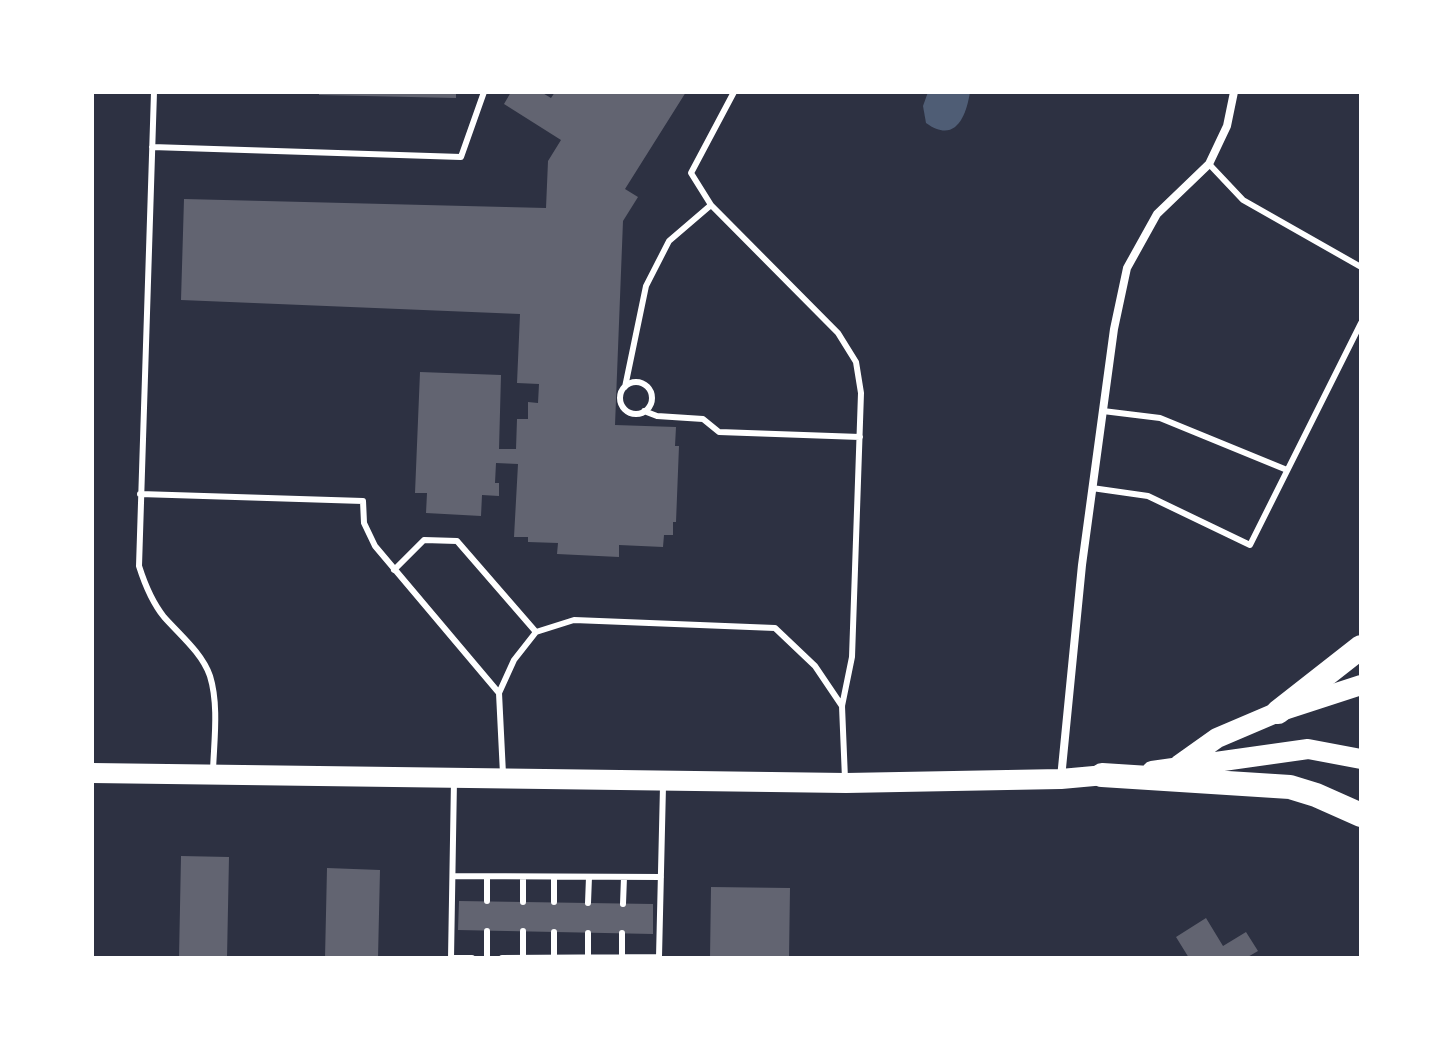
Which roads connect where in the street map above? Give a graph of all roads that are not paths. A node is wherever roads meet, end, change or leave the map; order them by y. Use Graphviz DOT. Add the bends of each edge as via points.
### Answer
graph roads {
  1 [pos="154,92"];
  2 [pos="484,92"];
  3 [pos="734,92"];
  4 [pos="1234,92"];
  5 [pos="152,147"];
  6 [pos="1209,164"];
  7 [pos="711,205"];
  8 [pos="1361,267"];
  9 [pos="1361,323"];
  10 [pos="625,387"];
  11 [pos="644,411"];
  12 [pos="1103,411"];
  13 [pos="860,437"];
  14 [pos="1287,470"];
  15 [pos="1092,488"];
  16 [pos="140,494"];
  17 [pos="394,570"];
  18 [pos="536,632"];
  19 [pos="1361,647"];
  20 [pos="1361,685"];
  21 [pos="499,693"];
  22 [pos="842,706"];
  23 [pos="1278,712"];
  24 [pos="1361,759"];
  25 [pos="1173,769"];
  26 [pos="92,773"];
  27 [pos="213,774"];
  28 [pos="1102,775"];
  29 [pos="454,777"];
  30 [pos="503,779"];
  31 [pos="1061,779"];
  32 [pos="663,781"];
  33 [pos="846,783"];
  34 [pos="1361,815"];
  35 [pos="453,876"];
  36 [pos="487,877"];
  37 [pos="523,877"];
  38 [pos="554,877"];
  39 [pos="589,877"];
  40 [pos="624,877"];
  41 [pos="661,877"];
  42 [pos="487,901"];
  43 [pos="523,902"];
  44 [pos="554,902"];
  45 [pos="588,903"];
  46 [pos="623,904"];
  47 [pos="487,931"];
  48 [pos="523,931"];
  49 [pos="554,932"];
  50 [pos="588,933"];
  51 [pos="622,933"];
  52 [pos="554,957"];
  53 [pos="588,957"];
  54 [pos="622,957"];
  55 [pos="659,957"];
  56 [pos="451,958"];
  57 [pos="472,958"];
  58 [pos="487,958"];
  59 [pos="502,958"];
  60 [pos="523,958"];
  1 -- 5 [label="lane"];
  2 -- 5 [label="lane" via="461,157"];
  3 -- 7 [label="lane" via="691,173"];
  4 -- 6 [label="street" via="1227,126"];
  5 -- 16 [label="lane"];
  6 -- 8 [label="lane" via="1243,200"];
  6 -- 12 [label="street" via="1157,214 1127,268"];
  7 -- 10 [label="lane" via="669,241 646,286"];
  7 -- 13 [label="lane" via="838,333 856,362"];
  9 -- 14 [label="lane"];
  10 -- 11 [label="lane" via="622,406 630,412"];
  10 -- 11 [label="lane" via="634,382 649,388 650,404"];
  11 -- 13 [label="lane" via="703,419 719,432"];
  12 -- 14 [label="lane" via="1160,418"];
  12 -- 15 [label="street"];
  13 -- 22 [label="lane" via="852,657"];
  14 -- 15 [label="lane" via="1250,545 1148,496"];
  15 -- 31 [label="street"];
  16 -- 17 [label="lane" via="363,501 364,523"];
  16 -- 27 [label="lane" via="139,566 148,592 210,675"];
  17 -- 18 [label="lane" via="424,540 457,541"];
  17 -- 21 [label="lane"];
  18 -- 21 [label="lane" via="514,660"];
  18 -- 22 [label="lane" via="574,620 775,628 815,666"];
  19 -- 23 [label="highway"];
  20 -- 23 [label="main road"];
  21 -- 30 [label="lane"];
  22 -- 33 [label="lane"];
  23 -- 25 [label="main road" via="1217,738"];
  24 -- 25 [label="main road" via="1308,749"];
  25 -- 28 [label="main road"];
  26 -- 27 [label="main road"];
  27 -- 29 [label="main road"];
  28 -- 31 [label="main road"];
  28 -- 34 [label="highway" via="1290,787"];
  29 -- 30 [label="main road"];
  29 -- 35 [label="lane"];
  30 -- 32 [label="main road"];
  31 -- 33 [label="main road"];
  32 -- 33 [label="main road"];
  32 -- 41 [label="lane"];
  35 -- 36 [label="lane"];
  35 -- 56 [label="lane"];
  36 -- 37 [label="lane"];
  36 -- 42 [label="lane"];
  37 -- 38 [label="lane"];
  37 -- 43 [label="lane"];
  38 -- 39 [label="lane"];
  38 -- 44 [label="lane"];
  39 -- 40 [label="lane"];
  39 -- 45 [label="lane"];
  40 -- 41 [label="lane"];
  40 -- 46 [label="lane"];
  41 -- 55 [label="lane"];
  47 -- 58 [label="lane"];
  48 -- 60 [label="lane"];
  49 -- 52 [label="lane"];
  50 -- 53 [label="lane"];
  51 -- 54 [label="lane"];
  52 -- 53 [label="lane"];
  52 -- 60 [label="lane"];
  53 -- 54 [label="lane"];
  54 -- 55 [label="lane"];
  56 -- 57 [label="lane"];
  59 -- 60 [label="lane"];
}
